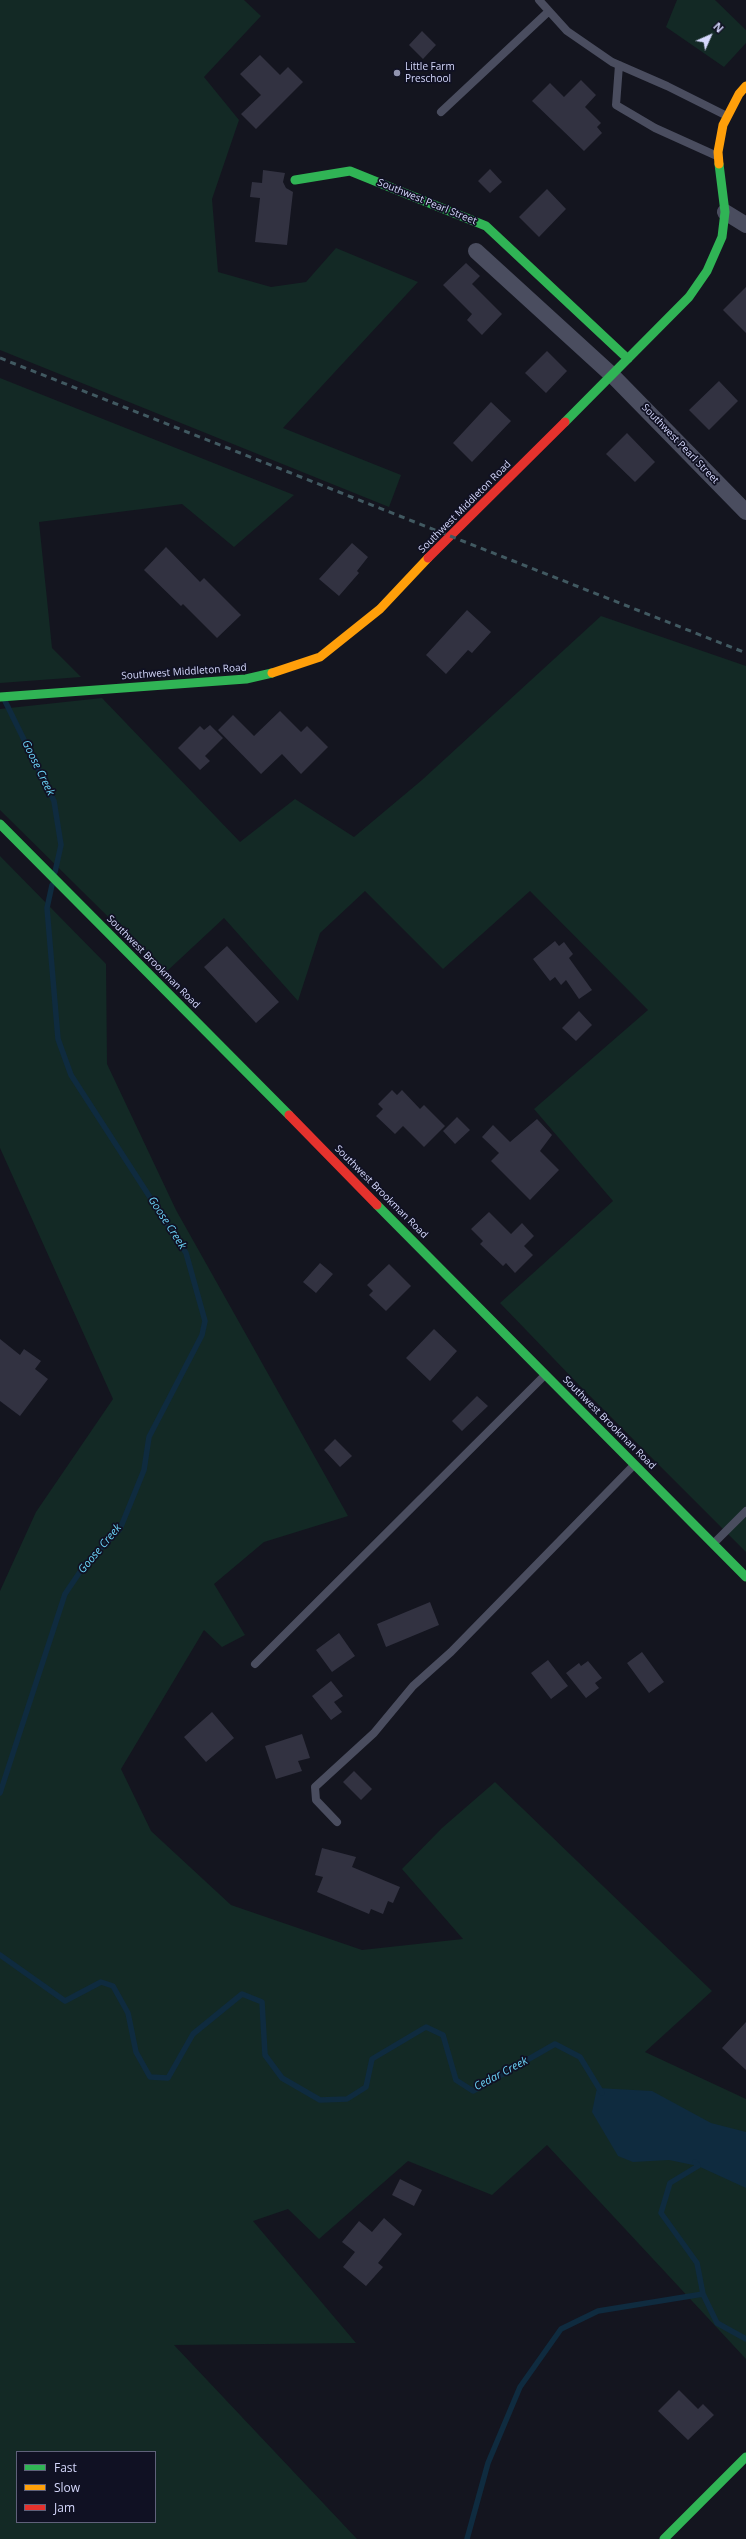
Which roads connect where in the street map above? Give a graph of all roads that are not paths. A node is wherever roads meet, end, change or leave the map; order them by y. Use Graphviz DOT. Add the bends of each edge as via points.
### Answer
graph roads {
  1 [pos="539,0"];
  2 [pos="549,11"];
  3 [pos="619,65"];
  4 [pos="746,86"];
  5 [pos="441,112"];
  6 [pos="728,116"];
  7 [pos="719,157"];
  8 [pos="295,180"];
  9 [pos="725,212"];
  10 [pos="746,225"];
  11 [pos="476,250"];
  12 [pos="628,359"];
  13 [pos="613,376"];
  14 [pos="746,512"];
  15 [pos="0,697"];
  16 [pos="0,824"];
  17 [pos="546,1375"];
  18 [pos="635,1464"];
  19 [pos="746,1511"];
  20 [pos="713,1544"];
  21 [pos="746,1577"];
  22 [pos="254,1664"];
  23 [pos="337,1822"];
  24 [pos="746,2457"];
  25 [pos="664,2539"];
  1 -- 2 [label="lane"];
  2 -- 3 [label="lane" via="567,31"];
  2 -- 5 [label="lane"];
  3 -- 6 [label="lane"];
  3 -- 7 [label="lane" via="616,105 654,128"];
  4 -- 6 [label="street, Southwest Middleton Road"];
  6 -- 7 [label="street, Southwest Middleton Road" via="723,125"];
  7 -- 9 [label="street, Southwest Middleton Road"];
  8 -- 12 [label="street, Southwest Pearl Street" via="350,171 486,226"];
  9 -- 10 [label="street"];
  9 -- 12 [label="street, Southwest Middleton Road" via="722,237 707,271 688,297"];
  11 -- 13 [label="street, Southwest Pearl Street"];
  12 -- 13 [label="street, Southwest Middleton Road"];
  13 -- 14 [label="street, Southwest Pearl Street"];
  13 -- 15 [label="street, Southwest Middleton Road" via="450,536 380,610 320,657 284,670 246,679"];
  16 -- 17 [label="street, Southwest Brookman Road"];
  17 -- 18 [label="street, Southwest Brookman Road"];
  17 -- 22 [label="lane"];
  18 -- 20 [label="street, Southwest Brookman Road"];
  18 -- 23 [label="lane" via="451,1652 413,1686 374,1733 315,1787 316,1800"];
  19 -- 20 [label="lane"];
  20 -- 21 [label="street, Southwest Brookman Road"];
  24 -- 25 [label="street"];
}
